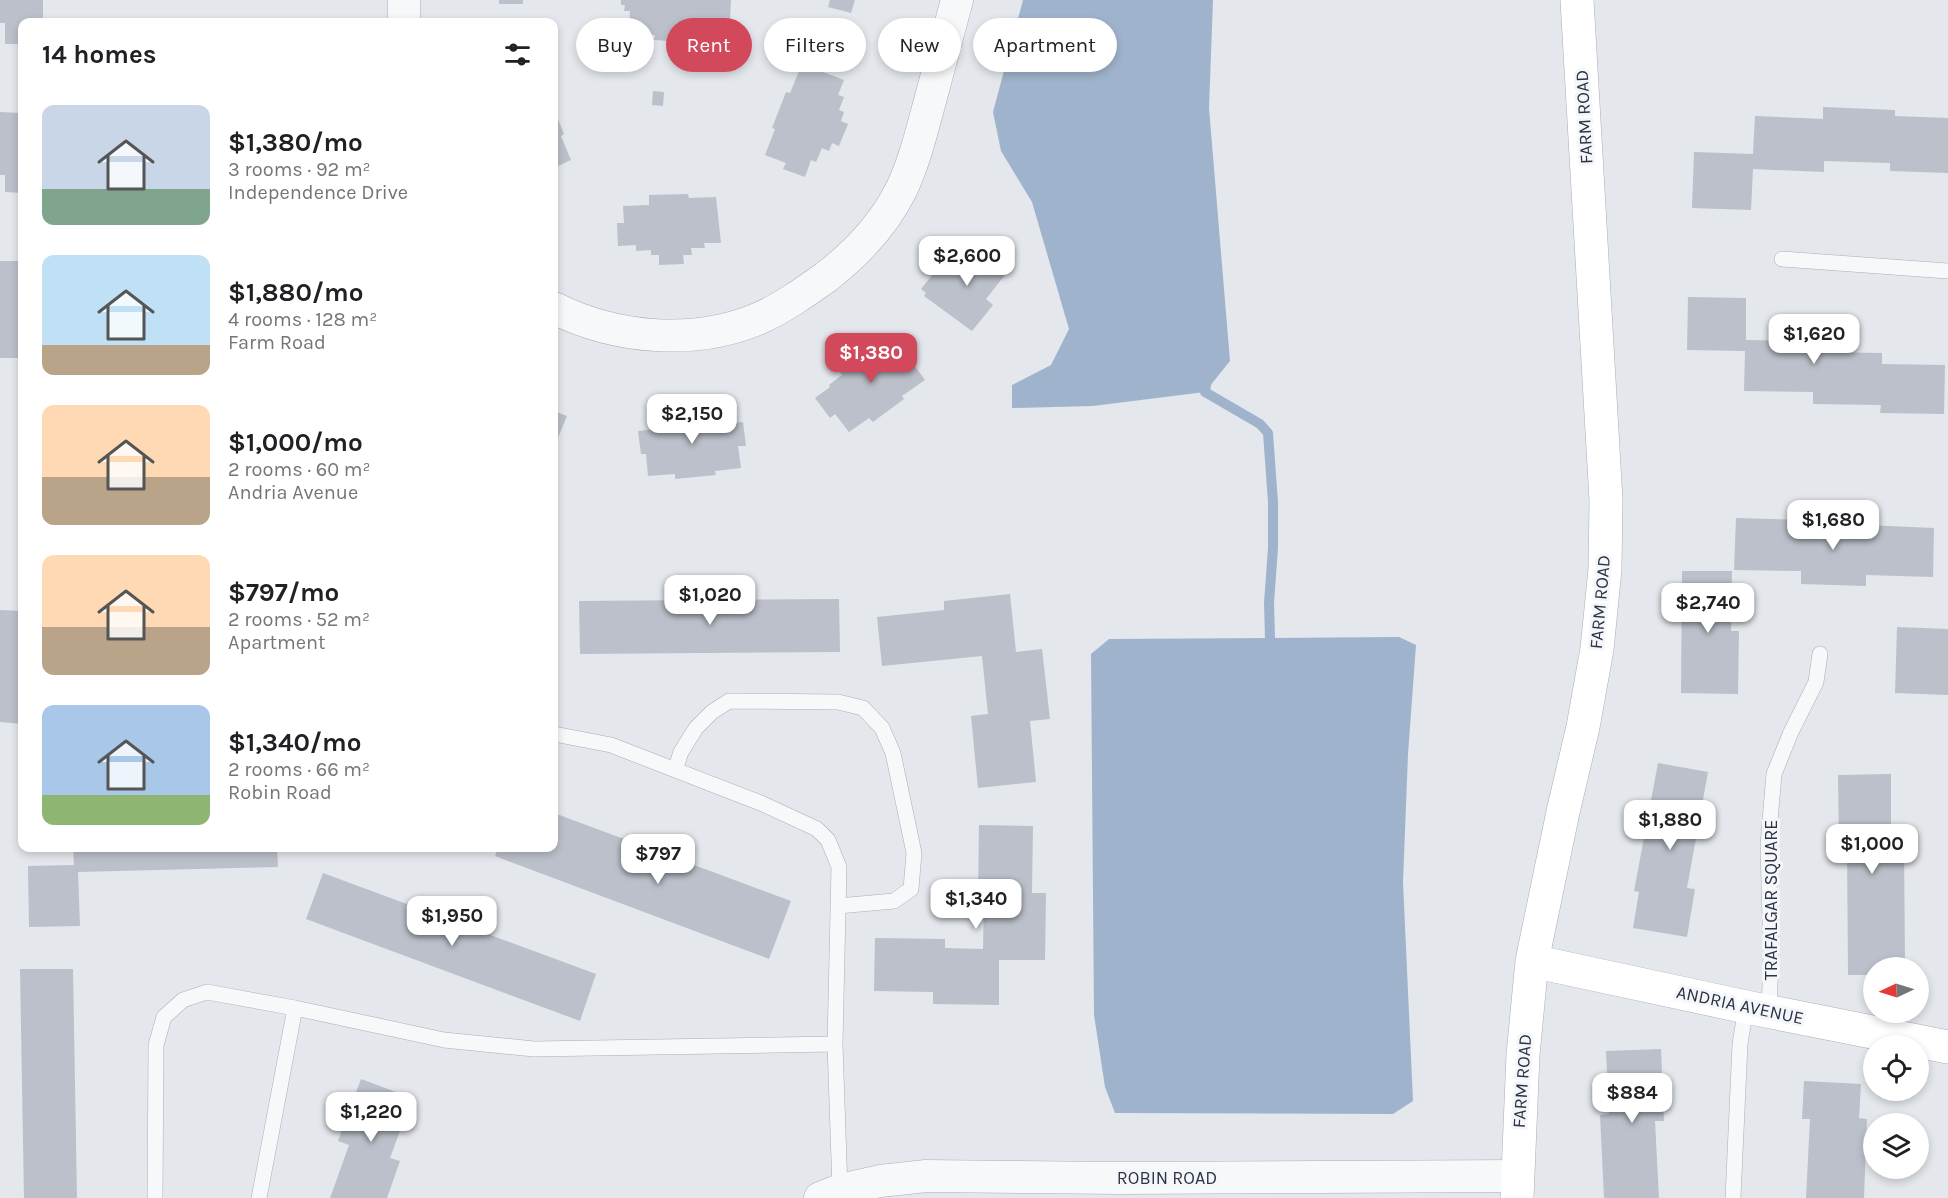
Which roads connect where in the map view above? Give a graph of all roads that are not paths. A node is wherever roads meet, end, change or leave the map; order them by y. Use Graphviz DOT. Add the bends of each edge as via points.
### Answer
graph roads {
  1 [pos="404,0"];
  2 [pos="957,0"];
  3 [pos="1577,0"];
  4 [pos="404,18"];
  5 [pos="1782,259"];
  6 [pos="1948,271"];
  7 [pos="558,310"];
  8 [pos="1820,654"];
  9 [pos="558,735"];
  10 [pos="675,770"];
  11 [pos="838,906"];
  12 [pos="1532,961"];
  13 [pos="295,1008"];
  14 [pos="1757,1009"];
  15 [pos="836,1044"];
  16 [pos="1948,1047"];
  17 [pos="1517,1187"];
  18 [pos="830,1194"];
  19 [pos="155,1198"];
  20 [pos="259,1198"];
  21 [pos="1733,1198"];
  1 -- 4 [label="street"];
  2 -- 7 [label="street" via="917,150 901,189 876,229 847,261 788,304 717,332 672,336 632,333 577,320"];
  3 -- 12 [label="street, FARM ROAD" via="1606,500 1605,569 1597,649 1583,727"];
  5 -- 6 [label="lane"];
  8 -- 14 [label="lane, TRAFALGAR SQUARE" via="1816,682 1774,774 1768,845 1771,957"];
  9 -- 10 [label="lane" via="611,745"];
  10 -- 11 [label="lane" via="817,829 828,840 839,867"];
  10 -- 11 [label="lane" via="696,729 729,701 838,702 863,708 882,728 893,753 914,853 911,889 894,901"];
  11 -- 15 [label="lane"];
  12 -- 14 [label="street, ANDRIA AVENUE"];
  12 -- 17 [label="street, FARM ROAD"];
  13 -- 15 [label="lane" via="444,1040 534,1049"];
  13 -- 19 [label="lane" via="207,992 183,1000 164,1017 156,1045"];
  13 -- 20 [label="lane"];
  14 -- 16 [label="street, ANDRIA AVENUE"];
  14 -- 21 [label="lane, TRAFALGAR SQUARE" via="1740,1044"];
  15 -- 18 [label="lane"];
  17 -- 18 [label="street, ROBIN ROAD" via="926,1176 880,1181"];
}
